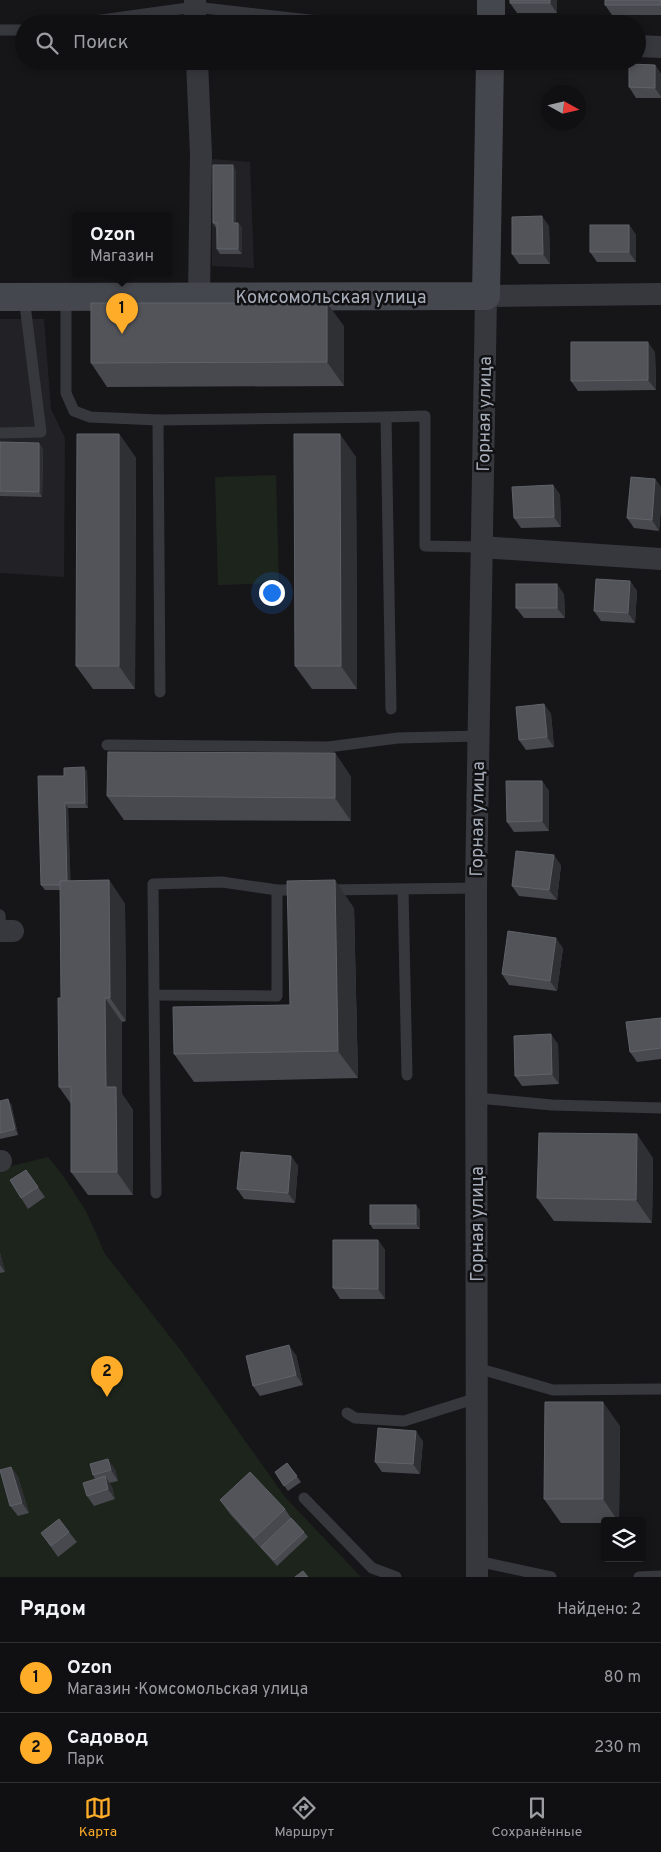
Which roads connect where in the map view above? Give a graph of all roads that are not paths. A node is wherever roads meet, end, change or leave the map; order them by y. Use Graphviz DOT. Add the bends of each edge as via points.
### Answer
graph roads {
  1 [pos="491,0"];
  2 [pos="195,10"];
  3 [pos="151,15"];
  4 [pos="249,15"];
  5 [pos="490,15"];
  6 [pos="0,30"];
  7 [pos="15,30"];
  8 [pos="646,46"];
  9 [pos="661,47"];
  10 [pos="197,70"];
  11 [pos="490,70"];
  12 [pos="661,294"];
  13 [pos="486,296"];
  14 [pos="12,297"];
  15 [pos="199,297"];
  16 [pos="66,298"];
  17 [pos="386,417"];
  18 [pos="158,420"];
  19 [pos="0,433"];
  20 [pos="481,547"];
  21 [pos="661,559"];
  22 [pos="160,692"];
  23 [pos="391,709"];
  24 [pos="478,736"];
  25 [pos="107,745"];
  26 [pos="476,888"];
  27 [pos="403,889"];
  28 [pos="277,890"];
  29 [pos="154,995"];
  30 [pos="407,1075"];
  31 [pos="477,1098"];
  32 [pos="661,1108"];
  33 [pos="156,1193"];
  34 [pos="477,1368"];
  35 [pos="661,1389"];
  36 [pos="477,1398"];
  37 [pos="347,1413"];
  38 [pos="304,1498"];
  39 [pos="477,1569"];
  40 [pos="661,1576"];
  41 [pos="396,1577"];
  42 [pos="551,1577"];
  43 [pos="639,1577"];
  1 -- 5 [label="street"];
  2 -- 3 [label="lane"];
  2 -- 4 [label="lane"];
  6 -- 7 [label="lane"];
  8 -- 9 [label="street"];
  10 -- 15 [label="street" via="201,155"];
  11 -- 13 [label="street, Горная улица"];
  12 -- 13 [label="street, Комсомольская улица"];
  13 -- 15 [label="street, Комсомольская улица"];
  13 -- 20 [label="street, Горная улица"];
  14 -- 16 [label="street, Комсомольская улица"];
  14 -- 19 [label="lane" via="41,432"];
  15 -- 16 [label="street, Комсомольская улица"];
  16 -- 18 [label="lane" via="66,393 74,411 90,417"];
  17 -- 18 [label="lane"];
  17 -- 20 [label="lane" via="425,416 425,546"];
  17 -- 23 [label="lane"];
  18 -- 22 [label="lane"];
  20 -- 21 [label="street"];
  20 -- 24 [label="street, Горная улица"];
  24 -- 25 [label="lane" via="398,738 328,747"];
  24 -- 26 [label="street, Горная улица"];
  26 -- 27 [label="lane"];
  26 -- 31 [label="street, Горная улица"];
  27 -- 28 [label="lane"];
  27 -- 30 [label="lane"];
  28 -- 29 [label="lane" via="277,996"];
  28 -- 29 [label="lane" via="222,882 152,884"];
  29 -- 33 [label="lane"];
  31 -- 32 [label="lane" via="552,1105"];
  31 -- 34 [label="street, Горная улица"];
  34 -- 35 [label="lane" via="553,1390"];
  34 -- 36 [label="street, Горная улица"];
  36 -- 37 [label="lane" via="404,1421 355,1418"];
  36 -- 39 [label="street, Горная улица"];
  38 -- 41 [label="lane" via="372,1568"];
  39 -- 42 [label="lane"];
  40 -- 43 [label="lane"];
}
